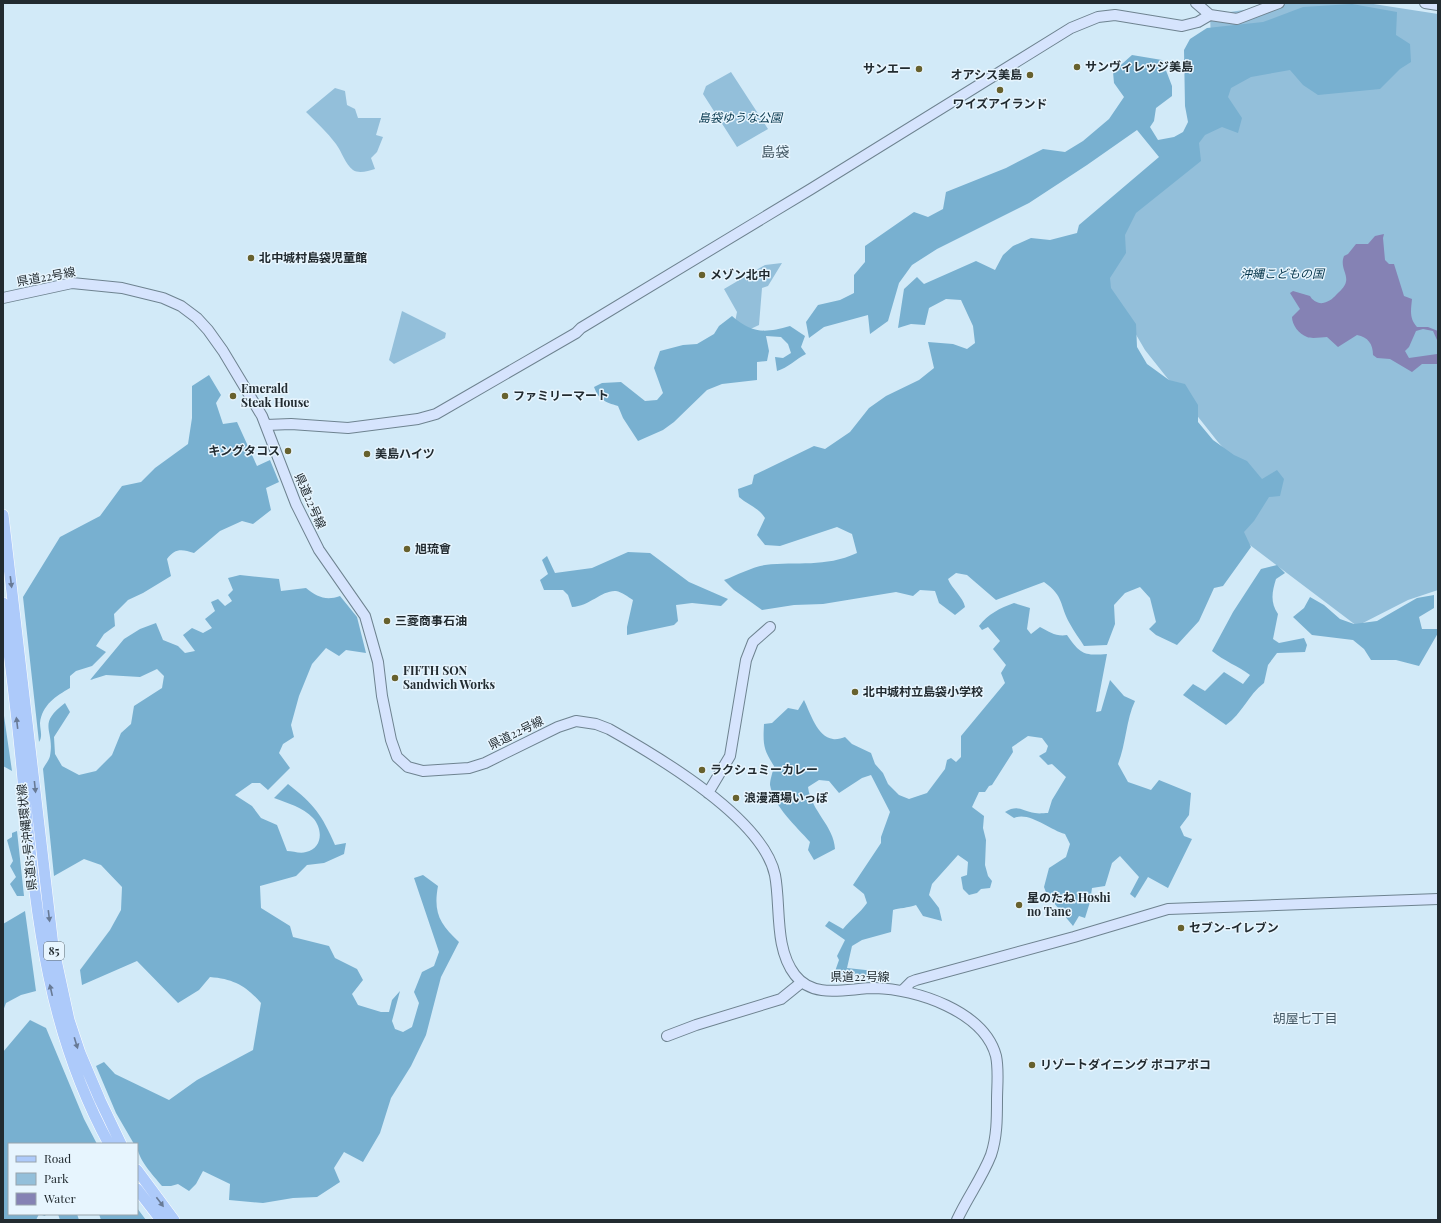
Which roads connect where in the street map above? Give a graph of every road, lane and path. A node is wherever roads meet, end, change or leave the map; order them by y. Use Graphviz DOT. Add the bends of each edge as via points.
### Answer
graph roads {
  1 [pos="1196,3"];
  2 [pos="1279,3"];
  3 [pos="1210,15"];
  4 [pos="3,298"];
  5 [pos="266,425"];
  6 [pos="3,515"];
  7 [pos="3,603"];
  8 [pos="770,627"];
  9 [pos="19,693"];
  10 [pos="26,750"];
  11 [pos="708,793"];
  12 [pos="1438,899"];
  13 [pos="802,982"];
  14 [pos="902,991"];
  15 [pos="667,1036"];
  16 [pos="108,1143"];
  17 [pos="120,1143"];
  18 [pos="138,1173"];
  19 [pos="142,1187"];
  20 [pos="161,1220"];
  21 [pos="174,1220"];
  22 [pos="957,1220"];
  1 -- 3 [label="street"];
  2 -- 3 [label="street" via="1237,19"];
  3 -- 5 [label="street" via="1198,22 1182,26 1115,15 1098,17 1071,28 576,333 436,414 402,423 348,428"];
  4 -- 5 [label="street, 県道22号線" via="58,285 88,283 151,294 181,306 197,318 219,346"];
  5 -- 11 [label="street, 県道22号線" via="296,504 319,550 365,616 378,662 391,740 397,757 408,767 423,771 462,770 485,763 576,721 610,730"];
  6 -- 9 [label="main road, 県道85号沖縄環状線 / 85, one-way"];
  7 -- 9 [label="main road, 県道85号沖縄環状線 / 85"];
  8 -- 11 [label="street" via="753,642 746,660 730,756"];
  9 -- 10 [label="main road, 県道85号沖縄環状線 / 85"];
  16 -- 10 [label="main road, 県道85号沖縄環状線 / 85, one-way" via="70,1057 50,988 41,941"];
  10 -- 17 [label="main road, 県道85号沖縄環状線 / 85, one-way" via="60,983 80,1053"];
  11 -- 13 [label="street, 県道22号線" via="746,827 770,863 775,878 784,950 790,968"];
  12 -- 14 [label="street" via="1168,909 916,980 910,982"];
  13 -- 14 [label="street, 県道22号線" via="818,990 874,988"];
  13 -- 15 [label="street" via="781,999"];
  14 -- 22 [label="street, 県道22号線" via="957,1010 970,1018 986,1035 996,1057 997,1116 991,1154"];
  18 -- 19 [label="main road"];
  19 -- 20 [label="main road"];
  19 -- 21 [label="main road, one-way"];
}
